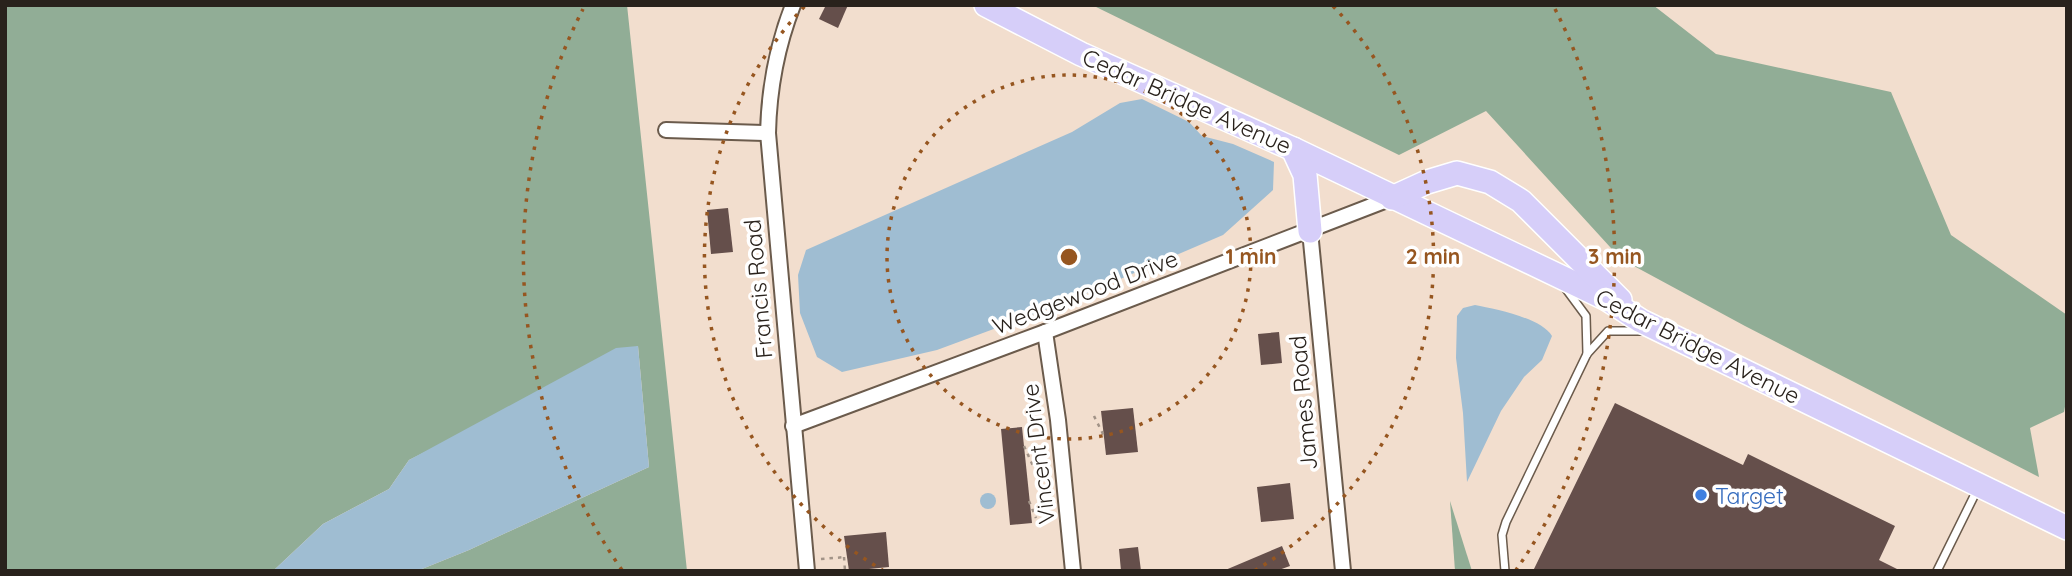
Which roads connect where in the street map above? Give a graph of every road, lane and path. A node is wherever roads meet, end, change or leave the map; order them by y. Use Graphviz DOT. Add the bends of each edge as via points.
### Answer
graph roads {
  1 [pos="793,5"];
  2 [pos="986,5"];
  3 [pos="666,130"];
  4 [pos="768,133"];
  5 [pos="1293,149"];
  6 [pos="1392,198"];
  7 [pos="1310,231"];
  8 [pos="1555,275"];
  9 [pos="1641,321"];
  10 [pos="1664,331"];
  11 [pos="1045,332"];
  12 [pos="1587,354"];
  13 [pos="1094,416"];
  14 [pos="793,426"];
  15 [pos="1104,436"];
  16 [pos="1024,446"];
  17 [pos="1034,468"];
  18 [pos="1979,487"];
  19 [pos="1029,501"];
  20 [pos="1036,518"];
  21 [pos="2067,528"];
  22 [pos="806,566"];
  23 [pos="845,571"];
  24 [pos="1073,571"];
  25 [pos="1343,571"];
  26 [pos="1505,571"];
  27 [pos="1937,571"];
  1 -- 4 [label="street, Francis Road" via="773,70"];
  2 -- 5 [label="main road, Cedar Bridge Avenue" via="1081,54"];
  3 -- 4 [label="street"];
  4 -- 14 [label="street, Francis Road"];
  5 -- 6 [label="main road, Cedar Bridge Avenue"];
  5 -- 7 [label="main road" via="1306,175"];
  6 -- 7 [label="street, Wedgewood Drive"];
  6 -- 8 [label="main road, Cedar Bridge Avenue"];
  6 -- 9 [label="main road" via="1457,173 1490,182 1521,201"];
  7 -- 11 [label="street, Wedgewood Drive"];
  7 -- 25 [label="street, James Road"];
  8 -- 9 [label="main road, Cedar Bridge Avenue"];
  8 -- 12 [label="lane" via="1586,316"];
  9 -- 10 [label="main road, Cedar Bridge Avenue"];
  10 -- 12 [label="lane" via="1608,331"];
  10 -- 18 [label="main road, Cedar Bridge Avenue"];
  11 -- 14 [label="street, Wedgewood Drive"];
  11 -- 24 [label="street, Vincent Drive"];
  12 -- 26 [label="lane" via="1506,522 1502,536"];
  13 -- 15 [label="path"];
  14 -- 22 [label="street, Francis Road"];
  16 -- 17 [label="path"];
  18 -- 21 [label="main road, Cedar Bridge Avenue"];
  18 -- 27 [label="lane"];
  19 -- 20 [label="path"];
  22 -- 23 [label="path" via="845,557"];
}
